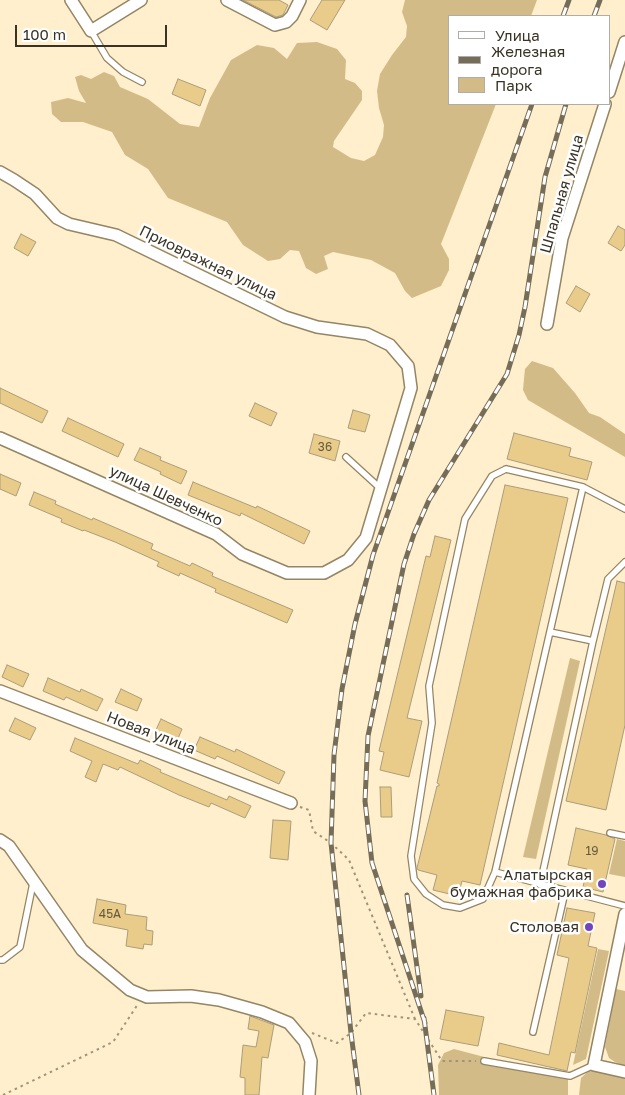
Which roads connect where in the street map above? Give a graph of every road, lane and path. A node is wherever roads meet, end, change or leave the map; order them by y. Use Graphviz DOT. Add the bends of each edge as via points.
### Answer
graph roads {
  1 [pos="71,0"];
  2 [pos="141,0"];
  3 [pos="227,0"];
  4 [pos="300,0"];
  5 [pos="91,30"];
  6 [pos="625,42"];
  7 [pos="142,82"];
  8 [pos="610,89"];
  9 [pos="605,105"];
  10 [pos="0,172"];
  11 [pos="547,324"];
  12 [pos="408,366"];
  13 [pos="0,438"];
  14 [pos="346,457"];
  15 [pos="583,487"];
  16 [pos="381,489"];
  17 [pos="625,509"];
  18 [pos="625,562"];
  19 [pos="550,632"];
  20 [pos="593,641"];
  21 [pos="0,691"];
  22 [pos="291,803"];
  23 [pos="610,833"];
  24 [pos="625,836"];
  25 [pos="0,840"];
  26 [pos="495,872"];
  27 [pos="33,880"];
  28 [pos="540,885"];
  29 [pos="565,892"];
  30 [pos="625,906"];
  31 [pos="625,914"];
  32 [pos="0,960"];
  33 [pos="147,997"];
  34 [pos="415,1019"];
  35 [pos="305,1030"];
  36 [pos="533,1032"];
  37 [pos="484,1061"];
  38 [pos="594,1065"];
  39 [pos="625,1072"];
  40 [pos="3,1095"];
  41 [pos="309,1095"];
  1 -- 5 [label="street"];
  2 -- 5 [label="street"];
  3 -- 4 [label="street" via="275,25 292,16"];
  5 -- 7 [label="lane" via="107,58"];
  6 -- 8 [label="street"];
  9 -- 11 [label="street, Шпальная улица" via="562,238"];
  10 -- 12 [label="street, Приовражная улица" via="35,194 57,218 69,224 116,235 285,317 317,327 367,334 390,345"];
  12 -- 16 [label="street, улица Шевченко" via="411,388"];
  13 -- 16 [label="street, улица Шевченко" via="216,534 242,554 287,573 324,573 348,560 366,538"];
  14 -- 16 [label="lane"];
  15 -- 17 [label="lane"];
  15 -- 19 [label="lane"];
  15 -- 26 [label="lane" via="506,469 492,476 465,519 429,686 432,723 411,856 414,879 426,894 442,905 460,908 483,899"];
  18 -- 20 [label="lane" via="608,579"];
  19 -- 20 [label="lane"];
  19 -- 26 [label="lane"];
  20 -- 28 [label="lane"];
  21 -- 22 [label="street, Новая улица"];
  22 -- 34 [label="path" via="309,810 313,831 350,860"];
  23 -- 24 [label="lane"];
  25 -- 27 [label="street" via="9,846"];
  26 -- 28 [label="lane"];
  27 -- 32 [label="lane" via="20,947"];
  27 -- 33 [label="street" via="82,950 130,990"];
  28 -- 29 [label="lane"];
  29 -- 30 [label="lane"];
  29 -- 36 [label="lane"];
  31 -- 38 [label="street"];
  33 -- 40 [label="path" via="135,1007 113,1042"];
  33 -- 41 [label="street" via="191,996 218,1000 289,1023 305,1042 311,1061"];
  34 -- 35 [label="path" via="366,1013 350,1033 336,1043"];
  34 -- 37 [label="path" via="442,1061"];
  37 -- 38 [label="lane" via="570,1076"];
  38 -- 39 [label="street"];
}
